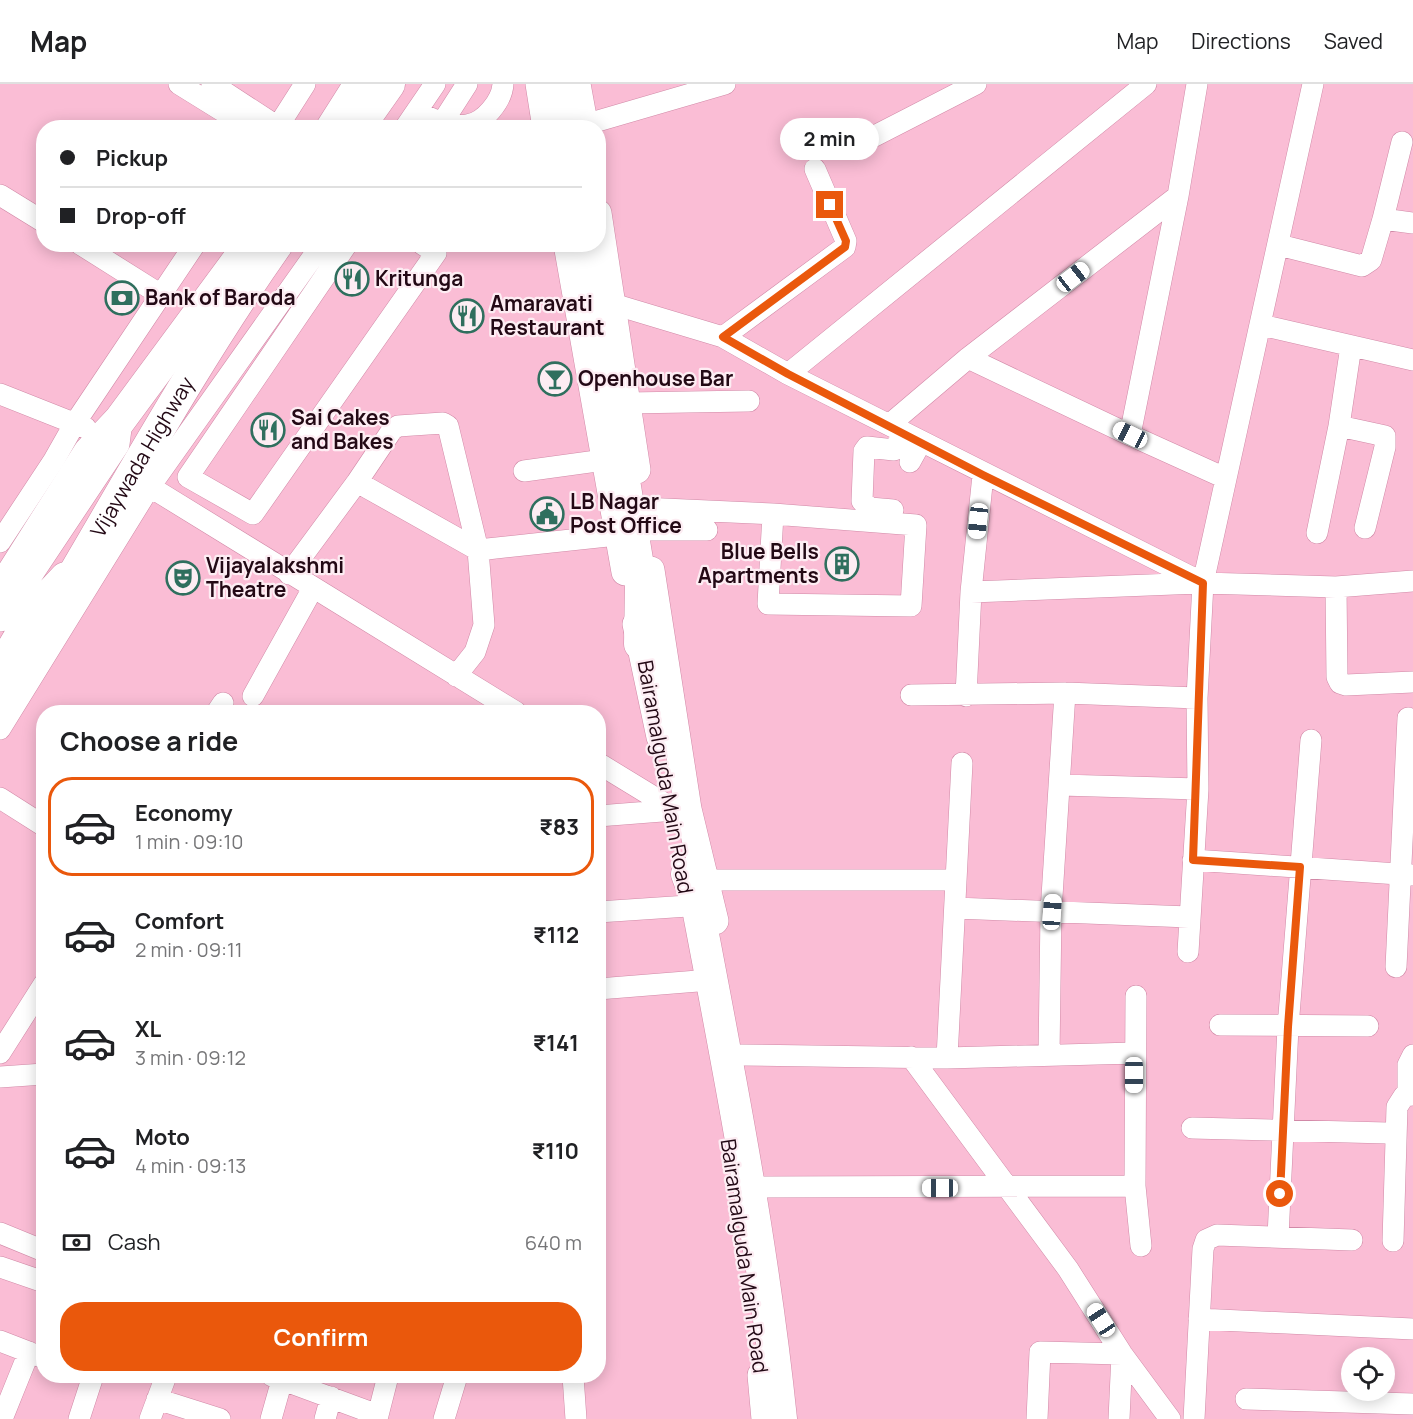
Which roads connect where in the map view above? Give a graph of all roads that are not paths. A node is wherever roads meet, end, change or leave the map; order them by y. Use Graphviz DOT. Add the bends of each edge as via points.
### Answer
graph roads {
  1 [pos="179,84"];
  2 [pos="212,84"];
  3 [pos="305,84"];
  4 [pos="360,84"];
  5 [pos="389,84"];
  6 [pos="435,84"];
  7 [pos="467,84"];
  8 [pos="503,84"];
  9 [pos="539,84"];
  10 [pos="559,84"];
  11 [pos="577,84"];
  12 [pos="725,84"];
  13 [pos="976,84"];
  14 [pos="1146,84"];
  15 [pos="1197,84"];
  16 [pos="1313,84"];
  17 [pos="237,120"];
  18 [pos="266,120"];
  19 [pos="282,120"];
  20 [pos="337,120"];
  21 [pos="364,120"];
  22 [pos="410,120"];
  23 [pos="444,120"];
  24 [pos="478,120"];
  25 [pos="545,120"];
  26 [pos="575,120"];
  27 [pos="578,120"];
  28 [pos="602,120"];
  29 [pos="1402,142"];
  30 [pos="861,143"];
  31 [pos="815,169"];
  32 [pos="0,195"];
  33 [pos="1178,196"];
  34 [pos="36,217"];
  35 [pos="1383,219"];
  36 [pos="1413,223"];
  37 [pos="1279,245"];
  38 [pos="93,252"];
  39 [pos="190,252"];
  40 [pos="244,252"];
  41 [pos="271,252"];
  42 [pos="316,252"];
  43 [pos="343,252"];
  44 [pos="434,252"];
  45 [pos="568,252"];
  46 [pos="586,252"];
  47 [pos="604,252"];
  48 [pos="161,295"];
  49 [pos="613,304"];
  50 [pos="1261,325"];
  51 [pos="723,337"];
  52 [pos="1351,346"];
  53 [pos="968,358"];
  54 [pos="1413,360"];
  55 [pos="788,374"];
  56 [pos="0,394"];
  57 [pos="749,401"];
  58 [pos="628,403"];
  59 [pos="75,423"];
  60 [pos="1339,426"];
  61 [pos="905,433"];
  62 [pos="1130,435"];
  63 [pos="104,436"];
  64 [pos="604,459"];
  65 [pos="54,460"];
  66 [pos="910,462"];
  67 [pos="524,471"];
  68 [pos="983,475"];
  69 [pos="188,477"];
  70 [pos="1225,478"];
  71 [pos="141,482"];
  72 [pos="357,482"];
  73 [pos="171,502"];
  74 [pos="918,512"];
  75 [pos="773,514"];
  76 [pos="643,519"];
  77 [pos="1365,528"];
  78 [pos="707,530"];
  79 [pos="1317,533"];
  80 [pos="617,535"];
  81 [pos="0,542"];
  82 [pos="478,550"];
  83 [pos="86,554"];
  84 [pos="289,574"];
  85 [pos="1413,581"];
  86 [pos="1203,583"];
  87 [pos="1336,587"];
  88 [pos="313,588"];
  89 [pos="0,592"];
  90 [pos="971,592"];
  91 [pos="0,618"];
  92 [pos="640,644"];
  93 [pos="0,664"];
  94 [pos="456,676"];
  95 [pos="1413,682"];
  96 [pos="1065,693"];
  97 [pos="911,695"];
  98 [pos="253,696"];
  99 [pos="966,696"];
  100 [pos="0,697"];
  101 [pos="1197,698"];
  102 [pos="504,705"];
  103 [pos="1408,718"];
  104 [pos="0,729"];
  105 [pos="1311,740"];
  106 [pos="962,763"];
  107 [pos="606,768"];
  108 [pos="1061,785"];
  109 [pos="1198,789"];
  110 [pos="0,798"];
  111 [pos="675,810"];
  112 [pos="606,815"];
  113 [pos="36,821"];
  114 [pos="1193,860"];
  115 [pos="1300,867"];
  116 [pos="1408,875"];
  117 [pos="697,877"];
  118 [pos="956,880"];
  119 [pos="688,906"];
  120 [pos="955,908"];
  121 [pos="606,911"];
  122 [pos="1052,912"];
  123 [pos="1189,917"];
  124 [pos="1188,952"];
  125 [pos="1396,967"];
  126 [pos="698,981"];
  127 [pos="606,988"];
  128 [pos="1136,996"];
  129 [pos="36,997"];
  130 [pos="1220,1026"];
  131 [pos="1368,1026"];
  132 [pos="1288,1027"];
  133 [pos="0,1053"];
  134 [pos="1134,1053"];
  135 [pos="741,1055"];
  136 [pos="1049,1055"];
  137 [pos="1413,1055"];
  138 [pos="911,1057"];
  139 [pos="947,1058"];
  140 [pos="36,1075"];
  141 [pos="0,1077"];
  142 [pos="1411,1095"];
  143 [pos="1192,1128"];
  144 [pos="1283,1130"];
  145 [pos="1387,1133"];
  146 [pos="1136,1186"];
  147 [pos="764,1187"];
  148 [pos="1006,1188"];
  149 [pos="0,1233"];
  150 [pos="1278,1237"];
  151 [pos="1352,1240"];
  152 [pos="1393,1241"];
  153 [pos="1141,1246"];
  154 [pos="36,1248"];
  155 [pos="0,1267"];
  156 [pos="36,1279"];
  157 [pos="1199,1319"];
  158 [pos="1413,1329"];
  159 [pos="0,1341"];
  160 [pos="1122,1354"];
  161 [pos="36,1355"];
  162 [pos="88,1383"];
  163 [pos="163,1383"];
  164 [pos="276,1383"];
  165 [pos="292,1383"];
  166 [pos="386,1383"];
  167 [pos="453,1383"];
  168 [pos="573,1383"];
  169 [pos="331,1396"];
  170 [pos="1246,1399"];
  171 [pos="1413,1404"];
  172 [pos="153,1409"];
  173 [pos="3,1413"];
  174 [pos="377,1417"];
  175 [pos="79,1419"];
  176 [pos="220,1419"];
  177 [pos="271,1419"];
  178 [pos="325,1419"];
  179 [pos="444,1419"];
  180 [pos="576,1419"];
  181 [pos="765,1419"];
  182 [pos="781,1419"];
  183 [pos="792,1419"];
  184 [pos="1037,1419"];
  185 [pos="1119,1419"];
  186 [pos="1170,1419"];
  187 [pos="1194,1419"];
  1 -- 17 [label="street"];
  2 -- 18 [label="street"];
  3 -- 19 [label="street"];
  4 -- 20 [label="highway"];
  5 -- 21 [label="highway"];
  6 -- 22 [label="street"];
  7 -- 23 [label="street"];
  8 -- 24 [label="street" via="502,96"];
  9 -- 25 [label="main road"];
  10 -- 26 [label="highway"];
  11 -- 27 [label="main road"];
  12 -- 28 [label="street"];
  13 -- 30 [label="street"];
  14 -- 55 [label="street"];
  15 -- 33 [label="street"];
  16 -- 37 [label="street"];
  29 -- 35 [label="street"];
  31 -- 51 [label="street" via="846,241 845,247"];
  32 -- 34 [label="street"];
  33 -- 53 [label="street"];
  33 -- 62 [label="street"];
  35 -- 36 [label="street"];
  35 -- 37 [label="street" via="1371,260 1362,266"];
  37 -- 50 [label="street"];
  38 -- 48 [label="street"];
  39 -- 48 [label="street"];
  40 -- 63 [label="highway, Vijaywada Highway"];
  41 -- 71 [label="highway, Vijaywada Highway" via="249,284"];
  42 -- 71 [label="street"];
  43 -- 69 [label="street"];
  44 -- 69 [label="street" via="253,514"];
  45 -- 64 [label="main road, Bairamalguda Main Road"];
  46 -- 92 [label="highway" via="641,584"];
  47 -- 49 [label="main road"];
  48 -- 59 [label="street"];
  49 -- 51 [label="street"];
  49 -- 58 [label="main road"];
  50 -- 52 [label="street"];
  50 -- 70 [label="street"];
  51 -- 55 [label="street"];
  52 -- 54 [label="street"];
  52 -- 60 [label="street"];
  53 -- 61 [label="street"];
  53 -- 62 [label="street"];
  55 -- 61 [label="street"];
  56 -- 59 [label="street"];
  57 -- 58 [label="street"];
  58 -- 76 [label="main road"];
  59 -- 63 [label="street"];
  59 -- 65 [label="street"];
  60 -- 77 [label="street" via="1385,436"];
  60 -- 79 [label="street"];
  61 -- 66 [label="street"];
  61 -- 68 [label="street"];
  61 -- 74 [label="street" via="894,450 867,447 864,451 862,501 870,508"];
  62 -- 70 [label="street"];
  63 -- 65 [label="highway"];
  63 -- 89 [label="highway"];
  63 -- 91 [label="main road, Vijaywada Highway" via="116,444"];
  64 -- 67 [label="street"];
  64 -- 80 [label="main road, Bairamalguda Main Road"];
  65 -- 81 [label="street"];
  68 -- 86 [label="street"];
  68 -- 90 [label="street"];
  69 -- 73 [label="street"];
  70 -- 86 [label="street"];
  71 -- 73 [label="street"];
  71 -- 83 [label="highway, Vijaywada Highway"];
  71 -- 104 [label="street"];
  72 -- 82 [label="street"];
  72 -- 82 [label="street" via="392,430 398,426 443,423 448,426"];
  72 -- 84 [label="street"];
  73 -- 84 [label="street"];
  75 -- 75 [label="street" via="768,604 911,606 916,525"];
  75 -- 76 [label="street"];
  76 -- 78 [label="street"];
  76 -- 117 [label="main road"];
  80 -- 82 [label="street"];
  80 -- 92 [label="main road, Bairamalguda Main Road"];
  82 -- 94 [label="street" via="484,625 475,652"];
  83 -- 93 [label="main road, Vijaywada Highway" via="34,608"];
  83 -- 100 [label="highway"];
  84 -- 88 [label="street"];
  85 -- 87 [label="street"];
  86 -- 87 [label="street"];
  86 -- 90 [label="street"];
  86 -- 101 [label="street"];
  87 -- 95 [label="street" via="1336,677 1340,682"];
  88 -- 94 [label="street"];
  88 -- 98 [label="street"];
  90 -- 99 [label="street"];
  92 -- 111 [label="main road, Bairamalguda Main Road"];
  94 -- 102 [label="street"];
  96 -- 99 [label="street"];
  96 -- 101 [label="street"];
  96 -- 108 [label="street"];
  97 -- 99 [label="street"];
  101 -- 109 [label="street"];
  103 -- 116 [label="street"];
  105 -- 115 [label="street"];
  106 -- 118 [label="street"];
  107 -- 111 [label="street"];
  108 -- 109 [label="street"];
  108 -- 122 [label="street"];
  109 -- 114 [label="street"];
  110 -- 113 [label="street"];
  111 -- 112 [label="street"];
  111 -- 117 [label="main road, Bairamalguda Main Road"];
  114 -- 115 [label="street"];
  114 -- 123 [label="street"];
  115 -- 116 [label="street"];
  115 -- 132 [label="street"];
  116 -- 125 [label="street"];
  117 -- 118 [label="street"];
  117 -- 119 [label="main road, Bairamalguda Main Road"];
  117 -- 135 [label="main road"];
  117 -- 182 [label="highway" via="696,898 755,1214"];
  118 -- 120 [label="street"];
  119 -- 121 [label="street"];
  119 -- 126 [label="main road, Bairamalguda Main Road"];
  120 -- 122 [label="street"];
  120 -- 139 [label="street"];
  122 -- 123 [label="street"];
  122 -- 136 [label="street"];
  123 -- 124 [label="street"];
  126 -- 127 [label="street"];
  126 -- 181 [label="main road, Bairamalguda Main Road" via="736,1188"];
  128 -- 134 [label="street"];
  129 -- 133 [label="street"];
  130 -- 132 [label="street"];
  131 -- 132 [label="street"];
  132 -- 144 [label="street"];
  134 -- 136 [label="street"];
  134 -- 146 [label="street"];
  135 -- 138 [label="street"];
  135 -- 147 [label="main road"];
  136 -- 139 [label="street"];
  137 -- 142 [label="street" via="1408,1065"];
  138 -- 139 [label="street"];
  138 -- 148 [label="street"];
  140 -- 141 [label="street"];
  142 -- 152 [label="street" via="1404,1096 1397,1107"];
  143 -- 144 [label="street"];
  144 -- 145 [label="street"];
  144 -- 150 [label="street"];
  146 -- 148 [label="street"];
  146 -- 153 [label="street"];
  147 -- 148 [label="street"];
  147 -- 183 [label="main road"];
  148 -- 160 [label="street" via="1068,1269"];
  149 -- 154 [label="street"];
  150 -- 151 [label="street"];
  150 -- 157 [label="street" via="1217,1235 1206,1240"];
  155 -- 156 [label="street"];
  157 -- 158 [label="street"];
  157 -- 187 [label="street"];
  159 -- 161 [label="street"];
  160 -- 184 [label="street" via="1040,1352"];
  160 -- 185 [label="street"];
  160 -- 186 [label="street"];
  161 -- 173 [label="street"];
  162 -- 175 [label="street"];
  163 -- 172 [label="street"];
  164 -- 177 [label="street"];
  165 -- 169 [label="street"];
  166 -- 174 [label="street"];
  167 -- 179 [label="street"];
  168 -- 180 [label="street"];
  169 -- 174 [label="street"];
  169 -- 178 [label="street"];
  170 -- 171 [label="street"];
  172 -- 176 [label="street"];
}
